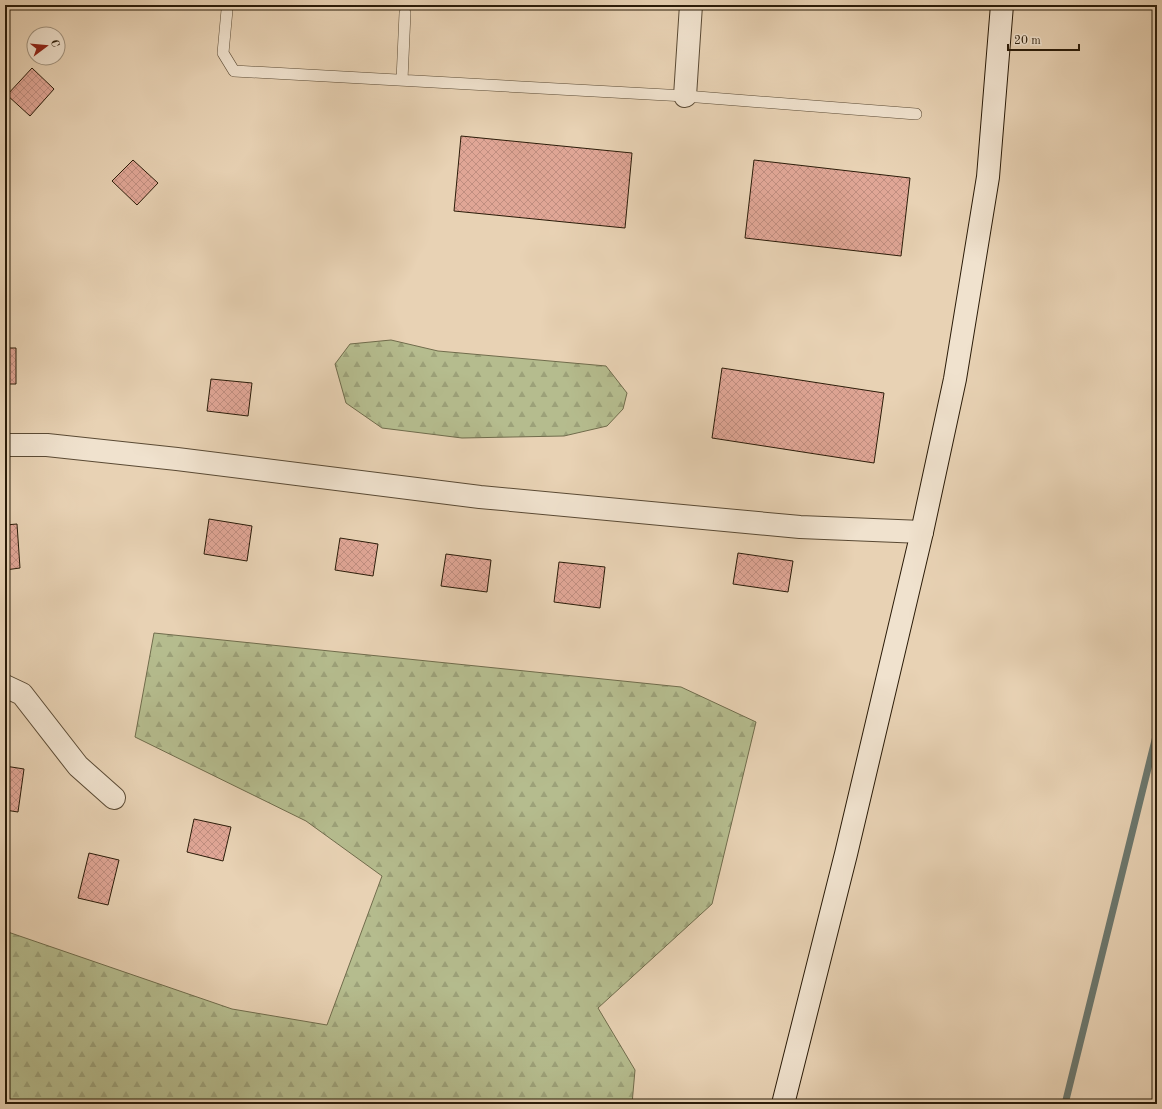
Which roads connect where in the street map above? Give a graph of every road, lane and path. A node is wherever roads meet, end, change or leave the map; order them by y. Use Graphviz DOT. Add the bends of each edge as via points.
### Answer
graph roads {
  1 [pos="691,5"];
  2 [pos="1002,5"];
  3 [pos="227,10"];
  4 [pos="405,13"];
  5 [pos="402,80"];
  6 [pos="685,96"];
  7 [pos="916,114"];
  8 [pos="5,445"];
  9 [pos="922,532"];
  10 [pos="5,686"];
  11 [pos="114,798"];
  12 [pos="783,1104"];
  1 -- 6 [label="street"];
  2 -- 9 [label="street" via="988,177 955,379"];
  3 -- 5 [label="lane" via="223,53 234,71"];
  4 -- 5 [label="lane"];
  5 -- 6 [label="lane"];
  6 -- 7 [label="lane"];
  8 -- 9 [label="street" via="55,446 177,459 480,497 800,527"];
  9 -- 12 [label="street" via="846,854"];
  10 -- 11 [label="street" via="22,694 78,766"];
}
